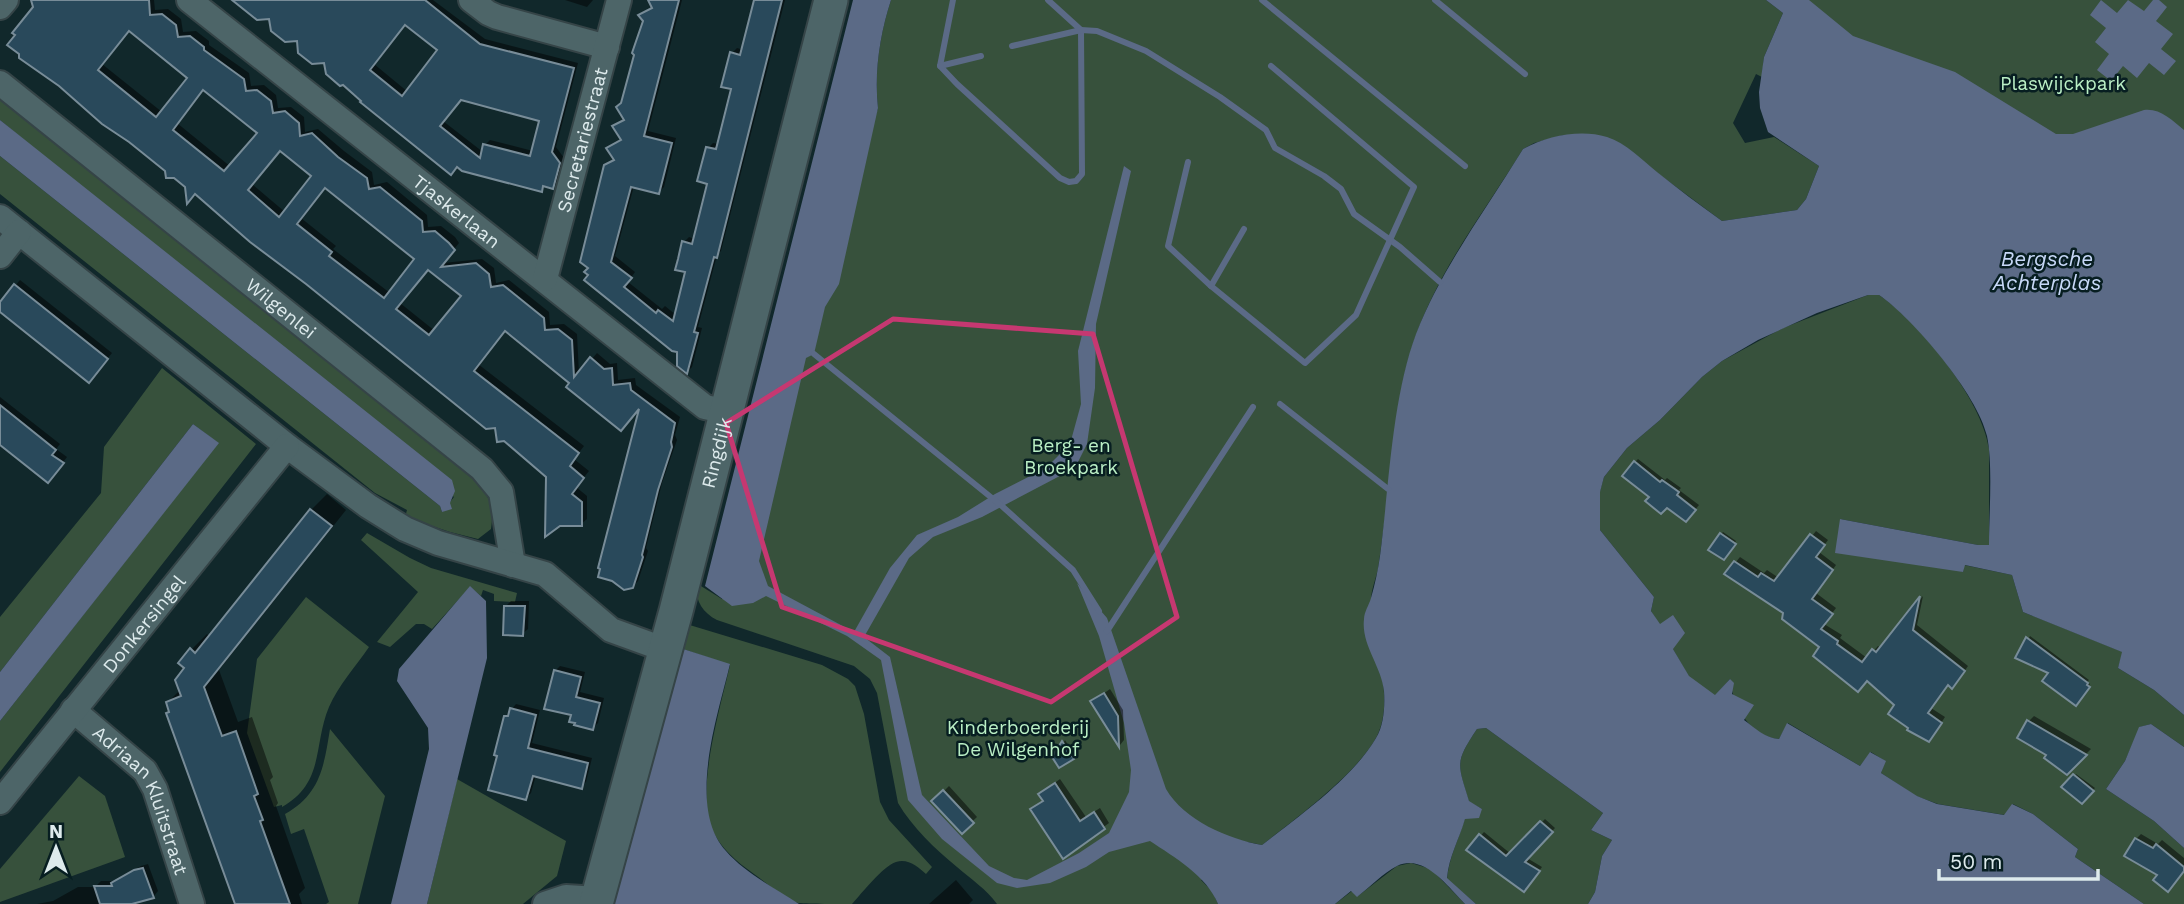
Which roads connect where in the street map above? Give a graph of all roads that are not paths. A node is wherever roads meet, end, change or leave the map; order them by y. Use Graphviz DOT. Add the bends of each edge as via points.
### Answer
graph roads {
  1 [pos="6,0"];
  2 [pos="189,0"];
  3 [pos="471,0"];
  4 [pos="619,0"];
  5 [pos="831,0"];
  6 [pos="0,7"];
  7 [pos="607,47"];
  8 [pos="0,83"];
  9 [pos="9,224"];
  10 [pos="0,256"];
  11 [pos="545,279"];
  12 [pos="728,412"];
  13 [pos="287,446"];
  14 [pos="513,565"];
  15 [pos="666,650"];
  16 [pos="74,710"];
  17 [pos="0,802"];
  18 [pos="576,901"];
  19 [pos="192,904"];
  1 -- 6 [label="street"];
  2 -- 11 [label="street, Tjaskerlaan"];
  3 -- 7 [label="street" via="497,17"];
  4 -- 7 [label="street, Secretariestraat"];
  5 -- 12 [label="street, Ringdijk"];
  7 -- 11 [label="street, Secretariestraat"];
  8 -- 14 [label="street, Wilgenlei" via="482,469 501,492"];
  9 -- 10 [label="street"];
  9 -- 13 [label="street"];
  11 -- 12 [label="street, Tjaskerlaan" via="705,407"];
  12 -- 15 [label="street, Ringdijk"];
  13 -- 14 [label="street" via="405,529"];
  13 -- 16 [label="street, Donkersingel"];
  14 -- 15 [label="street" via="545,574 617,634"];
  15 -- 18 [label="street, Ringdijk"];
  16 -- 17 [label="street, Donkersingel"];
  16 -- 19 [label="street, Adriaan Kluitstraat" via="145,771"];
}
